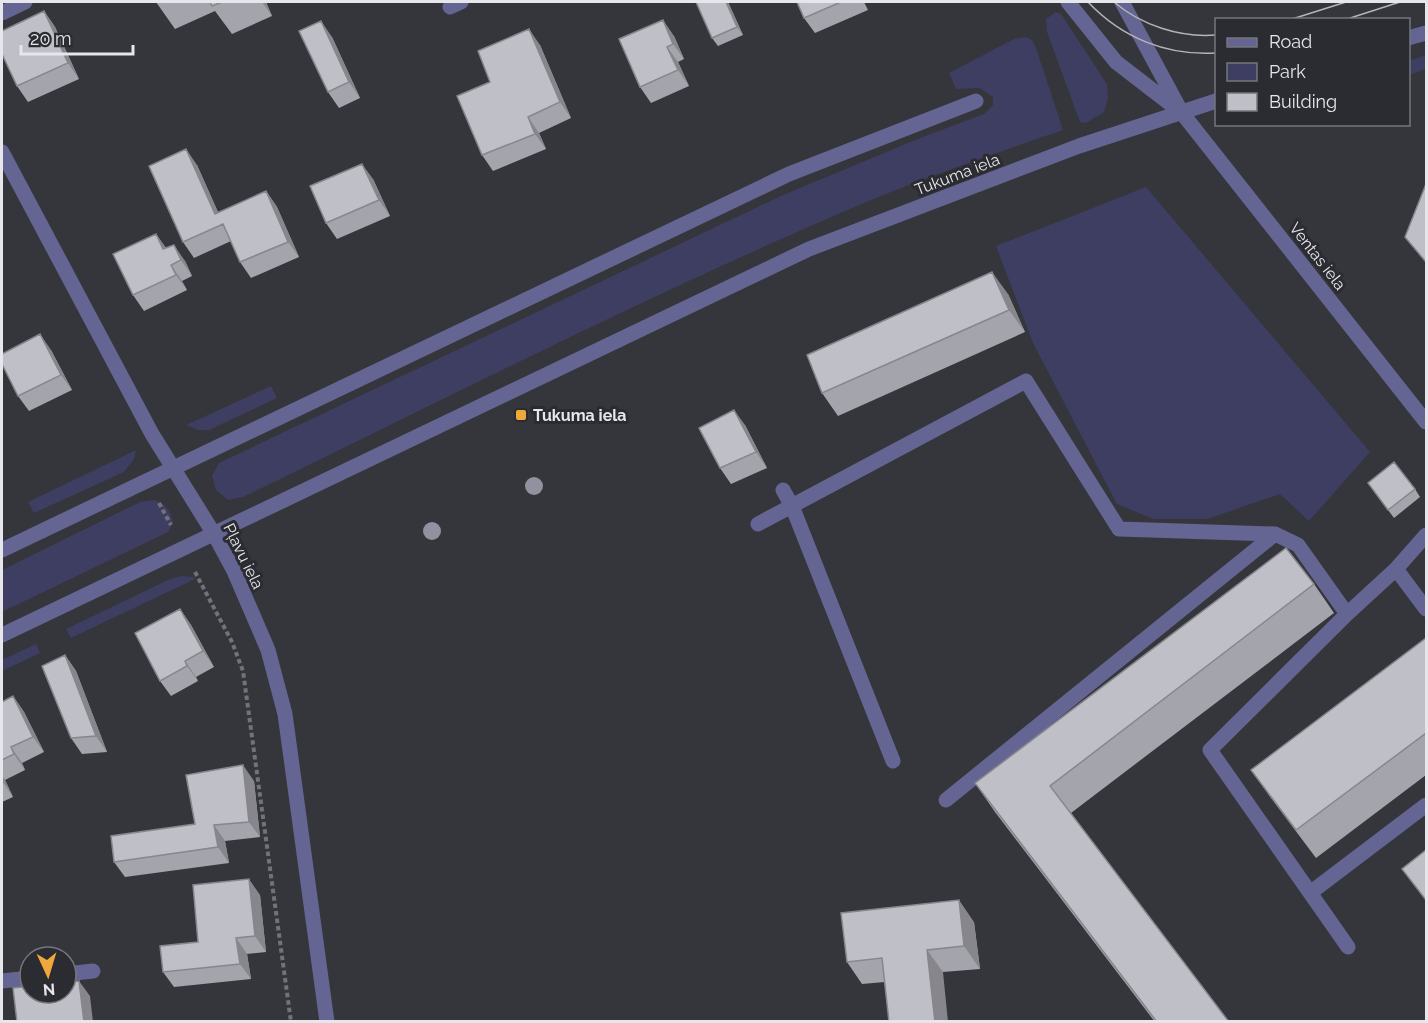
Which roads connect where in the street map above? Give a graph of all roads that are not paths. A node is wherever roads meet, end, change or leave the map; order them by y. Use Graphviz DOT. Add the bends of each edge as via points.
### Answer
graph roads {
  1 [pos="25,2"];
  2 [pos="1068,2"];
  3 [pos="1122,2"];
  4 [pos="2,13"];
  5 [pos="1426,33"];
  6 [pos="1410,37"];
  7 [pos="976,101"];
  8 [pos="1215,101"];
  9 [pos="1182,113"];
  10 [pos="2,152"];
  11 [pos="1426,422"];
  12 [pos="172,467"];
  13 [pos="783,490"];
  14 [pos="792,506"];
  15 [pos="758,524"];
  16 [pos="214,534"];
  17 [pos="1275,534"];
  18 [pos="1426,535"];
  19 [pos="2,550"];
  20 [pos="1396,569"];
  21 [pos="1426,609"];
  22 [pos="1347,614"];
  23 [pos="2,635"];
  24 [pos="893,761"];
  25 [pos="946,800"];
  26 [pos="1426,805"];
  27 [pos="1311,893"];
  28 [pos="1348,947"];
  29 [pos="93,971"];
  30 [pos="78,973"];
  31 [pos="18,979"];
  32 [pos="2,981"];
  33 [pos="327,1022"];
  1 -- 4 [label="street"];
  2 -- 9 [label="street, Ventas iela" via="1116,62"];
  3 -- 9 [label="street, Ventas iela"];
  5 -- 6 [label="street"];
  7 -- 12 [label="street" via="789,174"];
  8 -- 9 [label="street, Tukuma iela"];
  9 -- 11 [label="street, Ventas iela"];
  9 -- 16 [label="street, Tukuma iela" via="1079,146 809,249"];
  10 -- 12 [label="street, Pļavu iela"];
  12 -- 16 [label="street, Pļavu iela"];
  12 -- 19 [label="street"];
  13 -- 14 [label="street"];
  14 -- 15 [label="street"];
  14 -- 17 [label="street" via="1026,381 1119,529"];
  14 -- 24 [label="street"];
  16 -- 23 [label="street, Tukuma iela"];
  16 -- 33 [label="street, Pļavu iela" via="268,650 285,714"];
  17 -- 22 [label="street" via="1298,545"];
  17 -- 25 [label="street"];
  18 -- 20 [label="street"];
  20 -- 21 [label="street"];
  20 -- 22 [label="street"];
  22 -- 27 [label="street" via="1210,750"];
  26 -- 27 [label="street"];
  27 -- 28 [label="street"];
  29 -- 30 [label="street"];
  31 -- 32 [label="street"];
}
